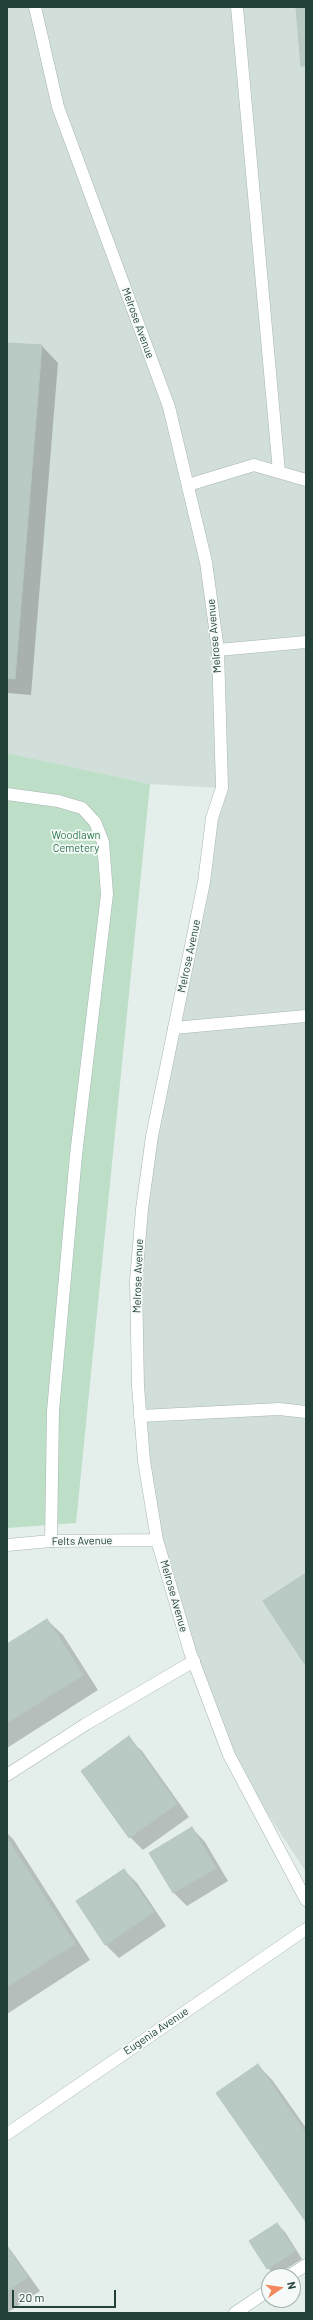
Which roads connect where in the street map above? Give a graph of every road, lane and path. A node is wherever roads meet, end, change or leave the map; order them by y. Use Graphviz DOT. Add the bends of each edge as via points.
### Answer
graph roads {
  1 [pos="35,7"];
  2 [pos="237,7"];
  3 [pos="279,472"];
  4 [pos="306,480"];
  5 [pos="188,485"];
  6 [pos="306,642"];
  7 [pos="218,650"];
  8 [pos="7,794"];
  9 [pos="306,1016"];
  10 [pos="174,1028"];
  11 [pos="306,1412"];
  12 [pos="140,1416"];
  13 [pos="158,1540"];
  14 [pos="51,1541"];
  15 [pos="7,1546"];
  16 [pos="194,1661"];
  17 [pos="7,1775"];
  18 [pos="306,1900"];
  19 [pos="306,1929"];
  20 [pos="7,2134"];
  21 [pos="261,2295"];
  22 [pos="235,2313"];
  1 -- 5 [label="street, Melrose Avenue" via="58,107 169,407"];
  2 -- 3 [label="street"];
  3 -- 4 [label="street"];
  3 -- 5 [label="street" via="254,465"];
  5 -- 7 [label="street, Melrose Avenue" via="206,562"];
  6 -- 7 [label="street"];
  7 -- 10 [label="street, Melrose Avenue" via="222,788 212,818 204,882"];
  8 -- 14 [label="street" via="58,801 82,808 95,822 103,842 107,894 76,1155 53,1411"];
  9 -- 10 [label="street"];
  10 -- 12 [label="street, Melrose Avenue" via="152,1136 142,1209 136,1281"];
  11 -- 12 [label="street" via="279,1409"];
  12 -- 13 [label="street, Melrose Avenue" via="144,1461"];
  13 -- 14 [label="street, Felts Avenue"];
  13 -- 16 [label="street, Melrose Avenue"];
  14 -- 15 [label="street, Felts Avenue"];
  16 -- 17 [label="street" via="86,1724"];
  16 -- 18 [label="street, Melrose Avenue" via="229,1755"];
  19 -- 20 [label="street, Eugenia Avenue"];
  21 -- 22 [label="street"];
}
